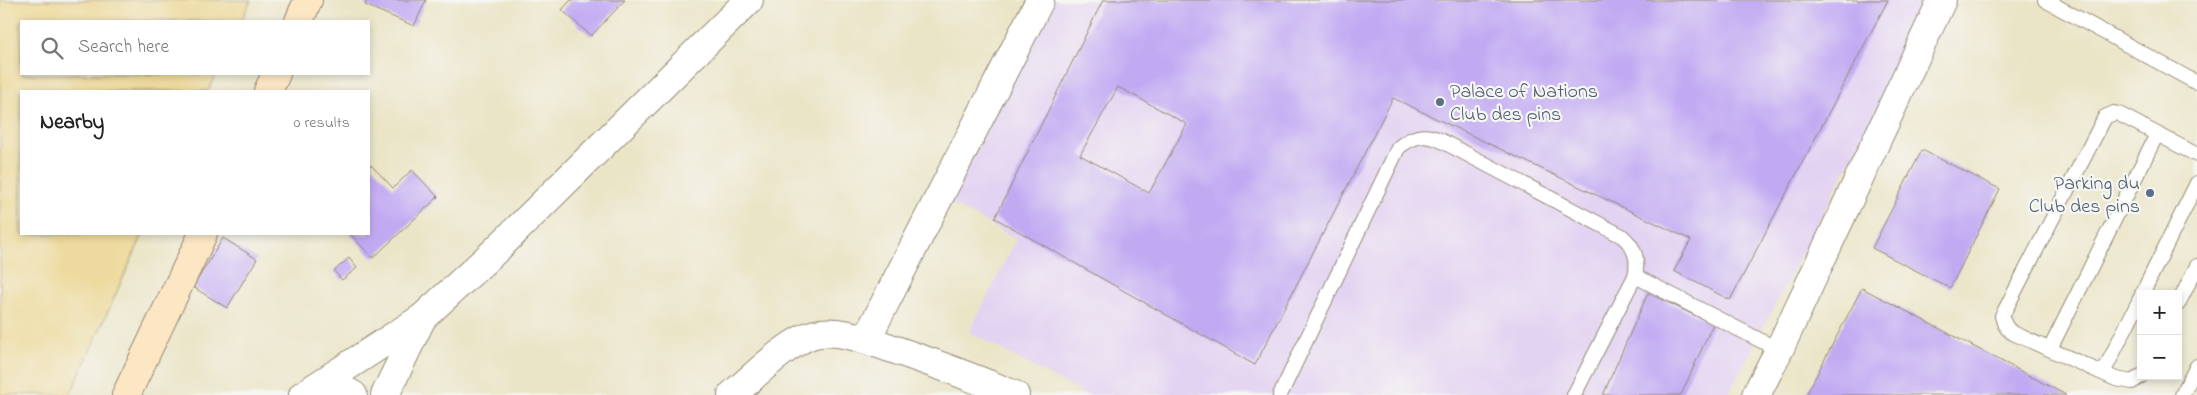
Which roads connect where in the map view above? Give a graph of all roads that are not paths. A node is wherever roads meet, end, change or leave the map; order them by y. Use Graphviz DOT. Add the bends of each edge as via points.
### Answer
graph roads {
  1 [pos="308,0"];
  2 [pos="748,0"];
  3 [pos="1040,0"];
  4 [pos="1942,0"];
  5 [pos="2045,0"];
  6 [pos="299,20"];
  7 [pos="276,75"];
  8 [pos="2197,83"];
  9 [pos="268,90"];
  10 [pos="2157,134"];
  11 [pos="2197,155"];
  12 [pos="2197,183"];
  13 [pos="203,235"];
  14 [pos="2197,266"];
  15 [pos="1635,276"];
  16 [pos="2144,290"];
  17 [pos="2182,296"];
  18 [pos="2137,305"];
  19 [pos="422,318"];
  20 [pos="866,340"];
  21 [pos="2050,349"];
  22 [pos="1779,350"];
  23 [pos="2197,366"];
  24 [pos="2103,373"];
  25 [pos="2137,379"];
  26 [pos="311,390"];
  27 [pos="126,395"];
  28 [pos="353,395"];
  29 [pos="385,395"];
  30 [pos="732,395"];
  31 [pos="1015,395"];
  32 [pos="1280,395"];
  33 [pos="1574,395"];
  34 [pos="1756,395"];
  35 [pos="2182,395"];
  1 -- 6 [label="main road"];
  2 -- 19 [label="street" via="496,250"];
  3 -- 20 [label="street"];
  4 -- 22 [label="street"];
  5 -- 8 [label="lane"];
  7 -- 9 [label="main road"];
  10 -- 11 [label="lane"];
  10 -- 21 [label="lane"];
  10 -- 21 [label="lane" via="2119,114 2105,117 2005,309 2002,316 2007,330"];
  12 -- 16 [label="lane"];
  13 -- 27 [label="main road"];
  14 -- 17 [label="lane"];
  15 -- 22 [label="lane"];
  15 -- 32 [label="lane" via="1637,259 1629,242 1622,236 1432,136 1414,137 1398,148"];
  15 -- 33 [label="lane"];
  18 -- 24 [label="lane"];
  19 -- 26 [label="street"];
  19 -- 29 [label="street"];
  20 -- 30 [label="street" via="832,333 815,334 799,341"];
  20 -- 31 [label="street" via="952,368"];
  21 -- 24 [label="lane"];
  22 -- 34 [label="street"];
  23 -- 35 [label="lane"];
  24 -- 25 [label="lane" via="2124,382"];
  26 -- 28 [label="street" via="335,385"];
}
